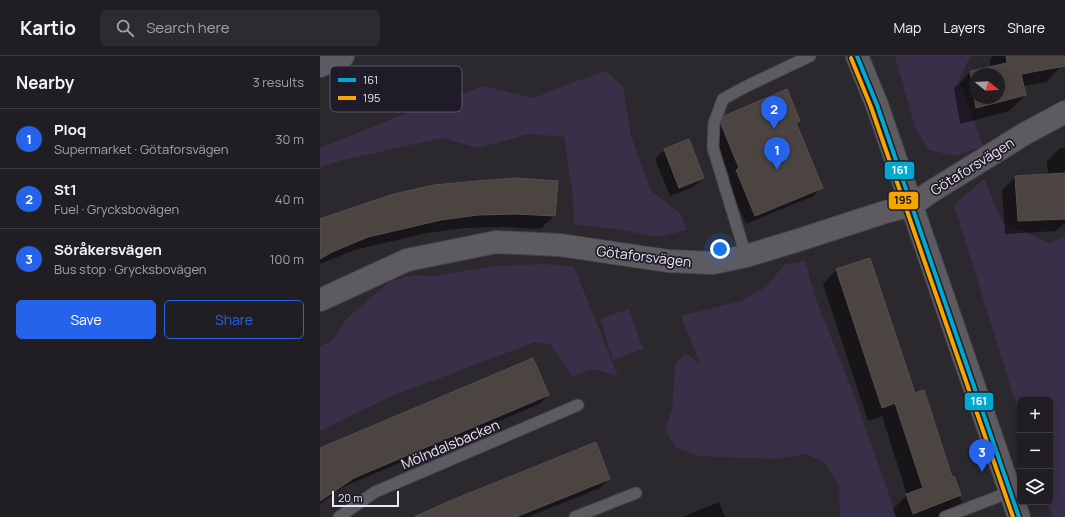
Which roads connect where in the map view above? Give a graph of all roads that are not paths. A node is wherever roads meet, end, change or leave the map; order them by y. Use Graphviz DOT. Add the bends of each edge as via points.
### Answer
graph roads {
  1 [pos="343,56"];
  2 [pos="810,56"];
  3 [pos="857,56"];
  4 [pos="866,56"];
  5 [pos="320,66"];
  6 [pos="878,106"];
  7 [pos="1065,112"];
  8 [pos="912,205"];
  9 [pos="746,256"];
  10 [pos="320,300"];
  11 [pos="578,405"];
  12 [pos="1010,492"];
  13 [pos="636,493"];
  14 [pos="339,517"];
  15 [pos="575,517"];
  16 [pos="945,517"];
  17 [pos="1020,517"];
  1 -- 5 [label="main road"];
  2 -- 9 [label="lane" via="723,99 714,123 713,148"];
  3 -- 6 [label="street"];
  4 -- 6 [label="street"];
  6 -- 8 [label="street"];
  7 -- 8 [label="street, Götaforsvägen" via="1026,133"];
  8 -- 9 [label="street, Götaforsvägen"];
  8 -- 12 [label="street"];
  9 -- 10 [label="street, Götaforsvägen" via="713,263 668,261 560,245 496,242 407,260"];
  11 -- 14 [label="lane, Mölndalsbacken" via="375,492"];
  12 -- 16 [label="lane"];
  12 -- 17 [label="street"];
  13 -- 15 [label="lane"];
}
